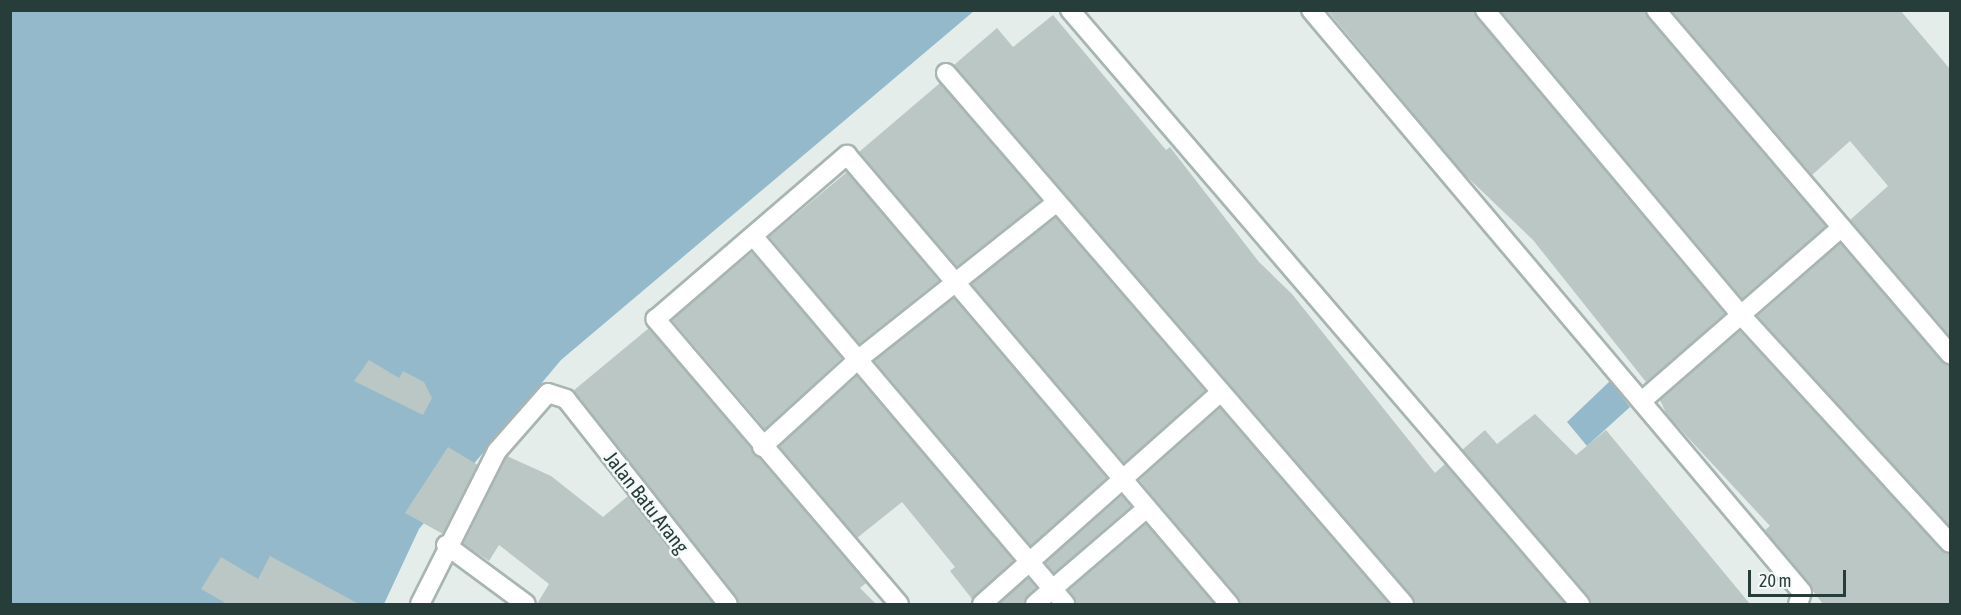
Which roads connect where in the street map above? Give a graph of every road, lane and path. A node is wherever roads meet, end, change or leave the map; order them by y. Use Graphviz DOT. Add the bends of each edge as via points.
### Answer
graph roads {
  1 [pos="1070,10"];
  2 [pos="1311,10"];
  3 [pos="1485,10"];
  4 [pos="1656,10"];
  5 [pos="946,73"];
  6 [pos="1054,204"];
  7 [pos="1840,229"];
  8 [pos="754,237"];
  9 [pos="955,283"];
  10 [pos="1741,315"];
  11 [pos="1950,354"];
  12 [pos="855,362"];
  13 [pos="1220,393"];
  14 [pos="1643,400"];
  15 [pos="762,447"];
  16 [pos="1122,480"];
  17 [pos="1146,509"];
  18 [pos="1950,543"];
  19 [pos="446,545"];
  20 [pos="1029,563"];
  21 [pos="1052,589"];
  22 [pos="420,604"];
  23 [pos="526,604"];
  24 [pos="728,604"];
  25 [pos="898,604"];
  26 [pos="982,604"];
  27 [pos="1035,604"];
  28 [pos="1065,604"];
  29 [pos="1229,604"];
  30 [pos="1402,604"];
  31 [pos="1580,604"];
  32 [pos="1798,604"];
  1 -- 31 [label="street"];
  2 -- 14 [label="street"];
  3 -- 10 [label="street"];
  4 -- 7 [label="street"];
  5 -- 6 [label="street"];
  6 -- 9 [label="street"];
  6 -- 13 [label="street"];
  7 -- 10 [label="street"];
  7 -- 11 [label="street"];
  8 -- 9 [label="street" via="848,155"];
  8 -- 12 [label="street"];
  8 -- 15 [label="street" via="656,319"];
  9 -- 12 [label="street"];
  9 -- 16 [label="street"];
  10 -- 14 [label="street"];
  10 -- 18 [label="street"];
  12 -- 15 [label="street"];
  12 -- 20 [label="street"];
  13 -- 16 [label="street"];
  13 -- 30 [label="street"];
  14 -- 32 [label="street" via="1802,592"];
  15 -- 25 [label="street"];
  16 -- 17 [label="street"];
  16 -- 20 [label="street"];
  17 -- 21 [label="street"];
  17 -- 29 [label="street"];
  19 -- 22 [label="street"];
  19 -- 23 [label="street"];
  19 -- 24 [label="street, Jalan Batu Arang" via="497,451 548,393 566,399"];
  20 -- 21 [label="street"];
  20 -- 26 [label="street"];
  21 -- 27 [label="street"];
  21 -- 28 [label="street"];
}
